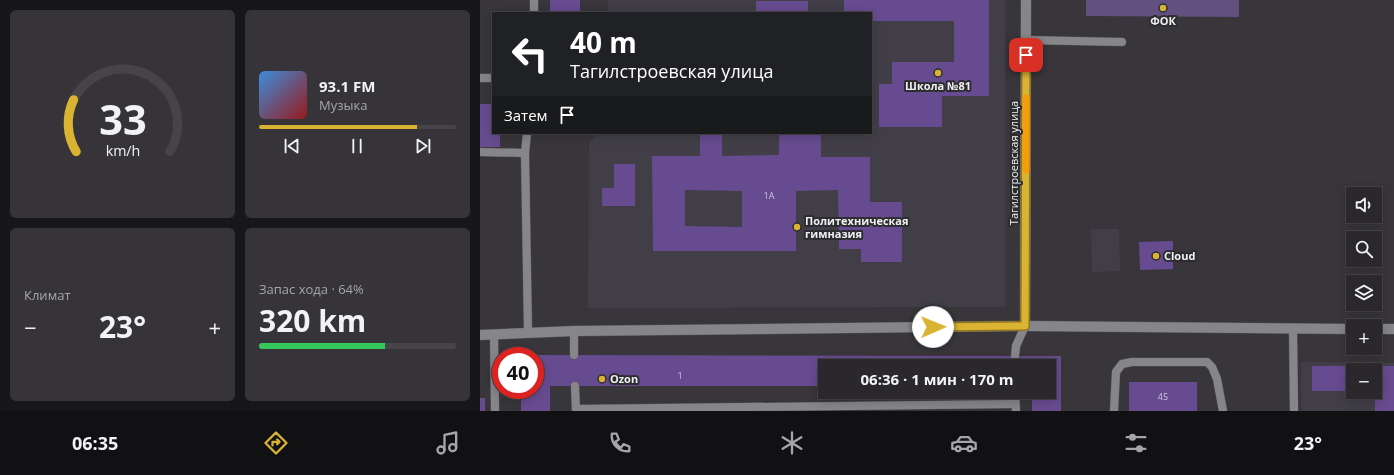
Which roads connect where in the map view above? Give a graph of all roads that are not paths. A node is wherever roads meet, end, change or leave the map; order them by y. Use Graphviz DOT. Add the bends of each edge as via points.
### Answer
graph roads {
  1 [pos="534,0"];
  2 [pos="1026,0"];
  3 [pos="534,12"];
  4 [pos="1026,40"];
  5 [pos="1122,42"];
  6 [pos="480,78"];
  7 [pos="492,78"];
  8 [pos="528,134"];
  9 [pos="480,152"];
  10 [pos="525,153"];
  11 [pos="1025,326"];
  12 [pos="1293,329"];
  13 [pos="1346,329"];
  14 [pos="1382,329"];
  15 [pos="1394,329"];
  16 [pos="528,332"];
  17 [pos="574,332"];
  18 [pos="494,334"];
  19 [pos="480,335"];
  20 [pos="574,355"];
  21 [pos="1016,356"];
  22 [pos="575,386"];
  23 [pos="1016,408"];
  24 [pos="576,410"];
  25 [pos="495,411"];
  26 [pos="1114,411"];
  27 [pos="1223,411"];
  28 [pos="1294,411"];
  1 -- 3 [label="lane"];
  2 -- 4 [label="street, Тагилстроевская улица"];
  4 -- 5 [label="lane"];
  4 -- 11 [label="street, Тагилстроевская улица"];
  6 -- 7 [label="lane"];
  8 -- 10 [label="lane"];
  9 -- 10 [label="lane"];
  10 -- 16 [label="lane"];
  11 -- 12 [label="street"];
  11 -- 17 [label="street"];
  11 -- 21 [label="lane" via="1016,346"];
  12 -- 13 [label="street"];
  12 -- 28 [label="lane"];
  14 -- 15 [label="street"];
  16 -- 17 [label="street"];
  16 -- 18 [label="street"];
  17 -- 20 [label="lane"];
  18 -- 19 [label="street"];
  18 -- 25 [label="lane"];
  22 -- 24 [label="lane"];
  23 -- 24 [label="lane"];
  26 -- 27 [label="lane" via="1116,372 1122,364 1193,361 1207,362 1212,367"];
}
